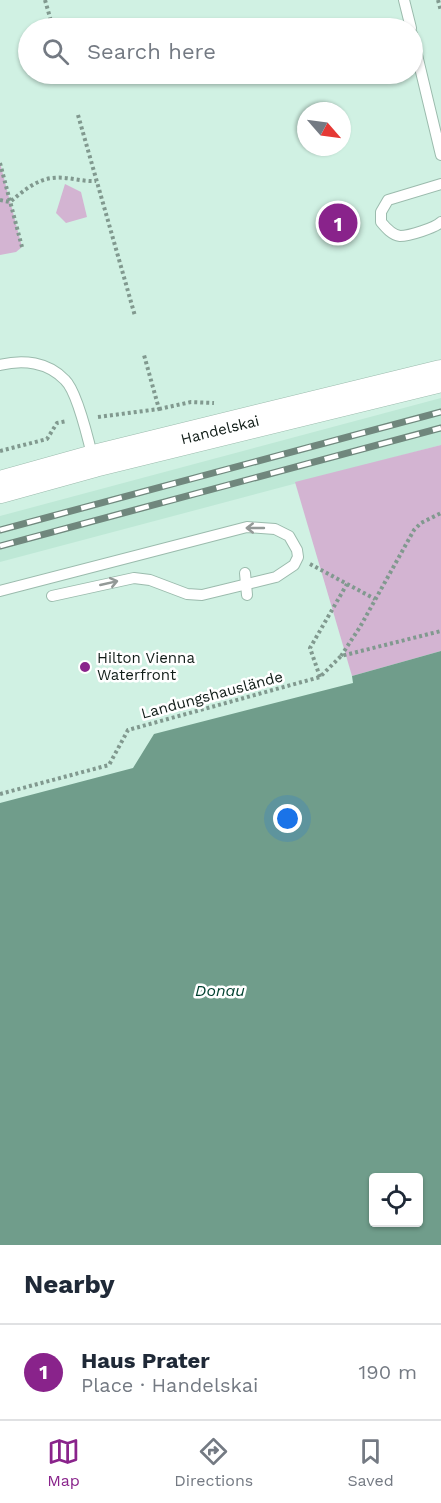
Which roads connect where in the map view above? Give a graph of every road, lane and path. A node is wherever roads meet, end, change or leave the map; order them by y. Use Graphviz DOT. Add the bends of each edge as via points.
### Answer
graph roads {
  1 [pos="45,0"];
  2 [pos="404,0"];
  3 [pos="438,0"];
  4 [pos="441,10"];
  5 [pos="50,18"];
  6 [pos="408,18"];
  7 [pos="423,80"];
  8 [pos="78,115"];
  9 [pos="441,155"];
  10 [pos="0,164"];
  11 [pos="96,181"];
  12 [pos="441,184"];
  13 [pos="0,200"];
  14 [pos="10,202"];
  15 [pos="441,222"];
  16 [pos="22,247"];
  17 [pos="135,316"];
  18 [pos="0,365"];
  19 [pos="441,376"];
  20 [pos="94,461"];
  21 [pos="0,487"];
  22 [pos="441,513"];
  23 [pos="298,557"];
  24 [pos="347,584"];
  25 [pos="0,591"];
  26 [pos="52,596"];
  27 [pos="375,599"];
  28 [pos="441,631"];
  29 [pos="341,657"];
  30 [pos="320,677"];
  31 [pos="0,794"];
  1 -- 5 [label="path"];
  2 -- 6 [label="lane"];
  3 -- 4 [label="path"];
  7 -- 9 [label="lane"];
  8 -- 11 [label="path"];
  10 -- 14 [label="path"];
  11 -- 14 [label="path" via="53,177 30,186"];
  11 -- 17 [label="path"];
  12 -- 15 [label="lane" via="388,200 381,212 381,222 389,232 401,236 436,227"];
  13 -- 14 [label="path"];
  14 -- 16 [label="path"];
  18 -- 20 [label="lane" via="16,361 43,364 67,381 83,419"];
  19 -- 20 [label="main road, Handelskai"];
  20 -- 21 [label="main road, Handelskai"];
  22 -- 27 [label="path" via="414,530"];
  23 -- 24 [label="path"];
  23 -- 25 [label="lane, one-way" via="289,536 247,527"];
  26 -- 23 [label="lane, one-way" via="134,578 202,596 276,577 294,565"];
  24 -- 27 [label="path"];
  24 -- 30 [label="path" via="310,648"];
  27 -- 29 [label="path"];
  28 -- 29 [label="path, Landungshauslände"];
  29 -- 30 [label="path, Landungshauslände"];
  30 -- 31 [label="path, Landungshauslände" via="128,730 109,765"];
}
